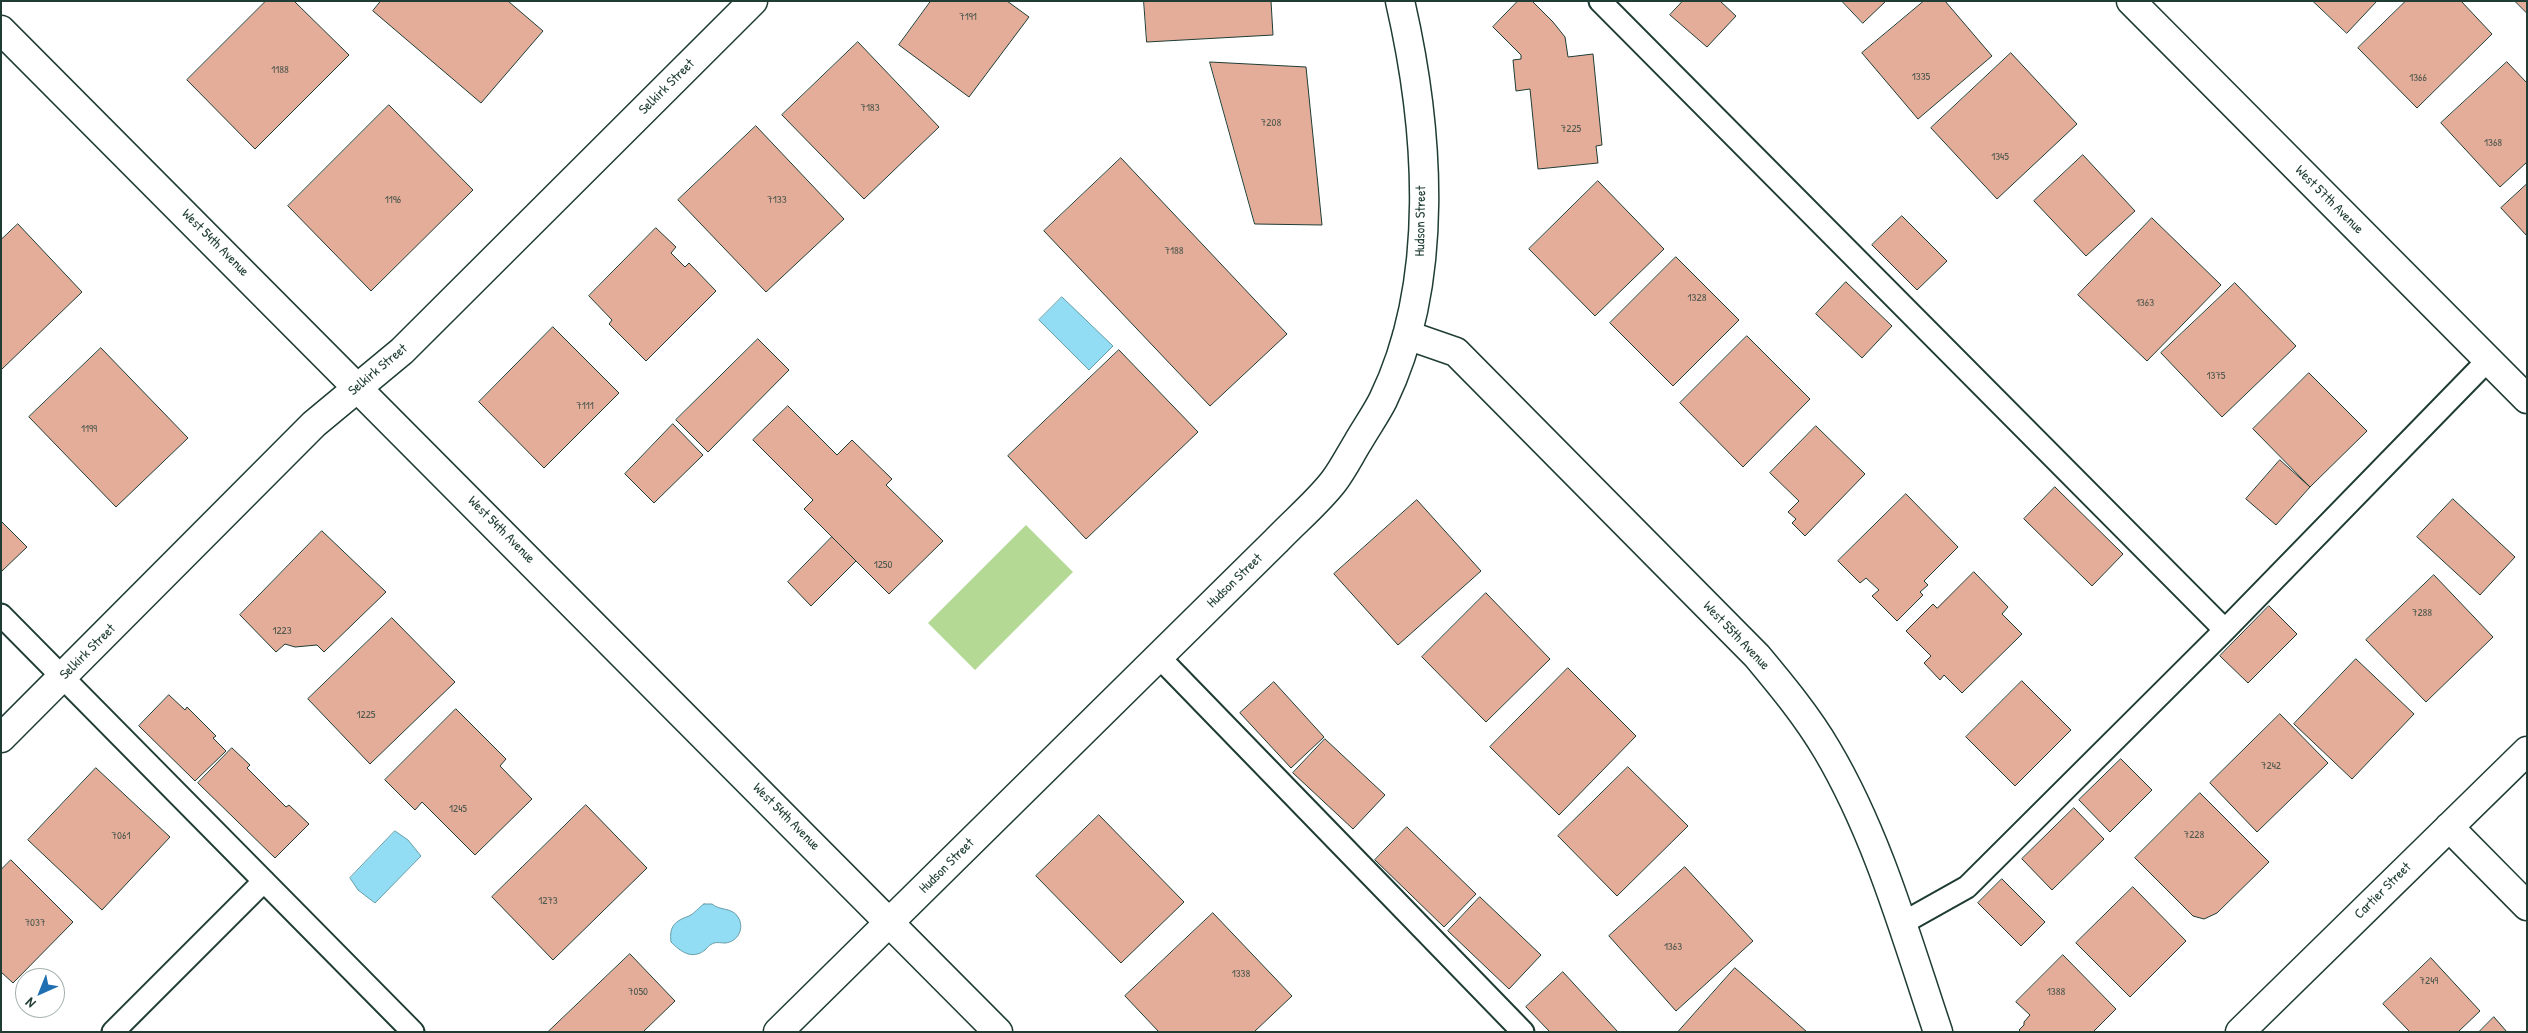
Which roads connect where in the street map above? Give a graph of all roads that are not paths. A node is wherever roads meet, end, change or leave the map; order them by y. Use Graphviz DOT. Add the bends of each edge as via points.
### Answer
graph roads {
  1 [pos="753,1"];
  2 [pos="1400,1"];
  3 [pos="1600,1"];
  4 [pos="2131,1"];
  5 [pos="1,30"];
  6 [pos="1407,335"];
  7 [pos="2488,360"];
  8 [pos="358,387"];
  9 [pos="2527,399"];
  10 [pos="1,615"];
  11 [pos="2225,630"];
  12 [pos="1158,656"];
  13 [pos="63,677"];
  14 [pos="1,738"];
  15 [pos="2527,751"];
  16 [pos="2449,827"];
  17 [pos="264,882"];
  18 [pos="2527,906"];
  19 [pos="890,922"];
  20 [pos="1901,924"];
  21 [pos="2242,1031"];
  22 [pos="113,1032"];
  23 [pos="413,1032"];
  24 [pos="778,1032"];
  25 [pos="998,1032"];
  26 [pos="1523,1032"];
  27 [pos="1938,1032"];
  1 -- 8 [label="street, Selkirk Street" via="402,351"];
  2 -- 6 [label="street, Hudson Street" via="1421,129 1424,225 1418,288"];
  3 -- 11 [label="lane"];
  4 -- 7 [label="street, West 57th Avenue"];
  5 -- 8 [label="street, West 54th Avenue"];
  6 -- 12 [label="street, Hudson Street" via="1383,400 1334,481"];
  6 -- 20 [label="street, West 55th Avenue" via="1456,352 1757,656 1792,698 1827,750 1871,842"];
  7 -- 9 [label="street, West 57th Avenue"];
  7 -- 11 [label="lane"];
  8 -- 13 [label="street, Selkirk Street" via="314,424"];
  8 -- 19 [label="street, West 54th Avenue"];
  10 -- 13 [label="lane"];
  11 -- 20 [label="lane" via="1967,887"];
  12 -- 19 [label="street, Hudson Street"];
  12 -- 26 [label="lane"];
  13 -- 14 [label="street, Selkirk Street"];
  13 -- 17 [label="lane"];
  15 -- 16 [label="street, Cartier Street"];
  16 -- 18 [label="street"];
  16 -- 21 [label="street, Cartier Street"];
  17 -- 22 [label="lane"];
  17 -- 23 [label="lane"];
  19 -- 24 [label="street, Hudson Street"];
  19 -- 25 [label="street, West 54th Avenue"];
  20 -- 27 [label="street, West 55th Avenue"];
}
